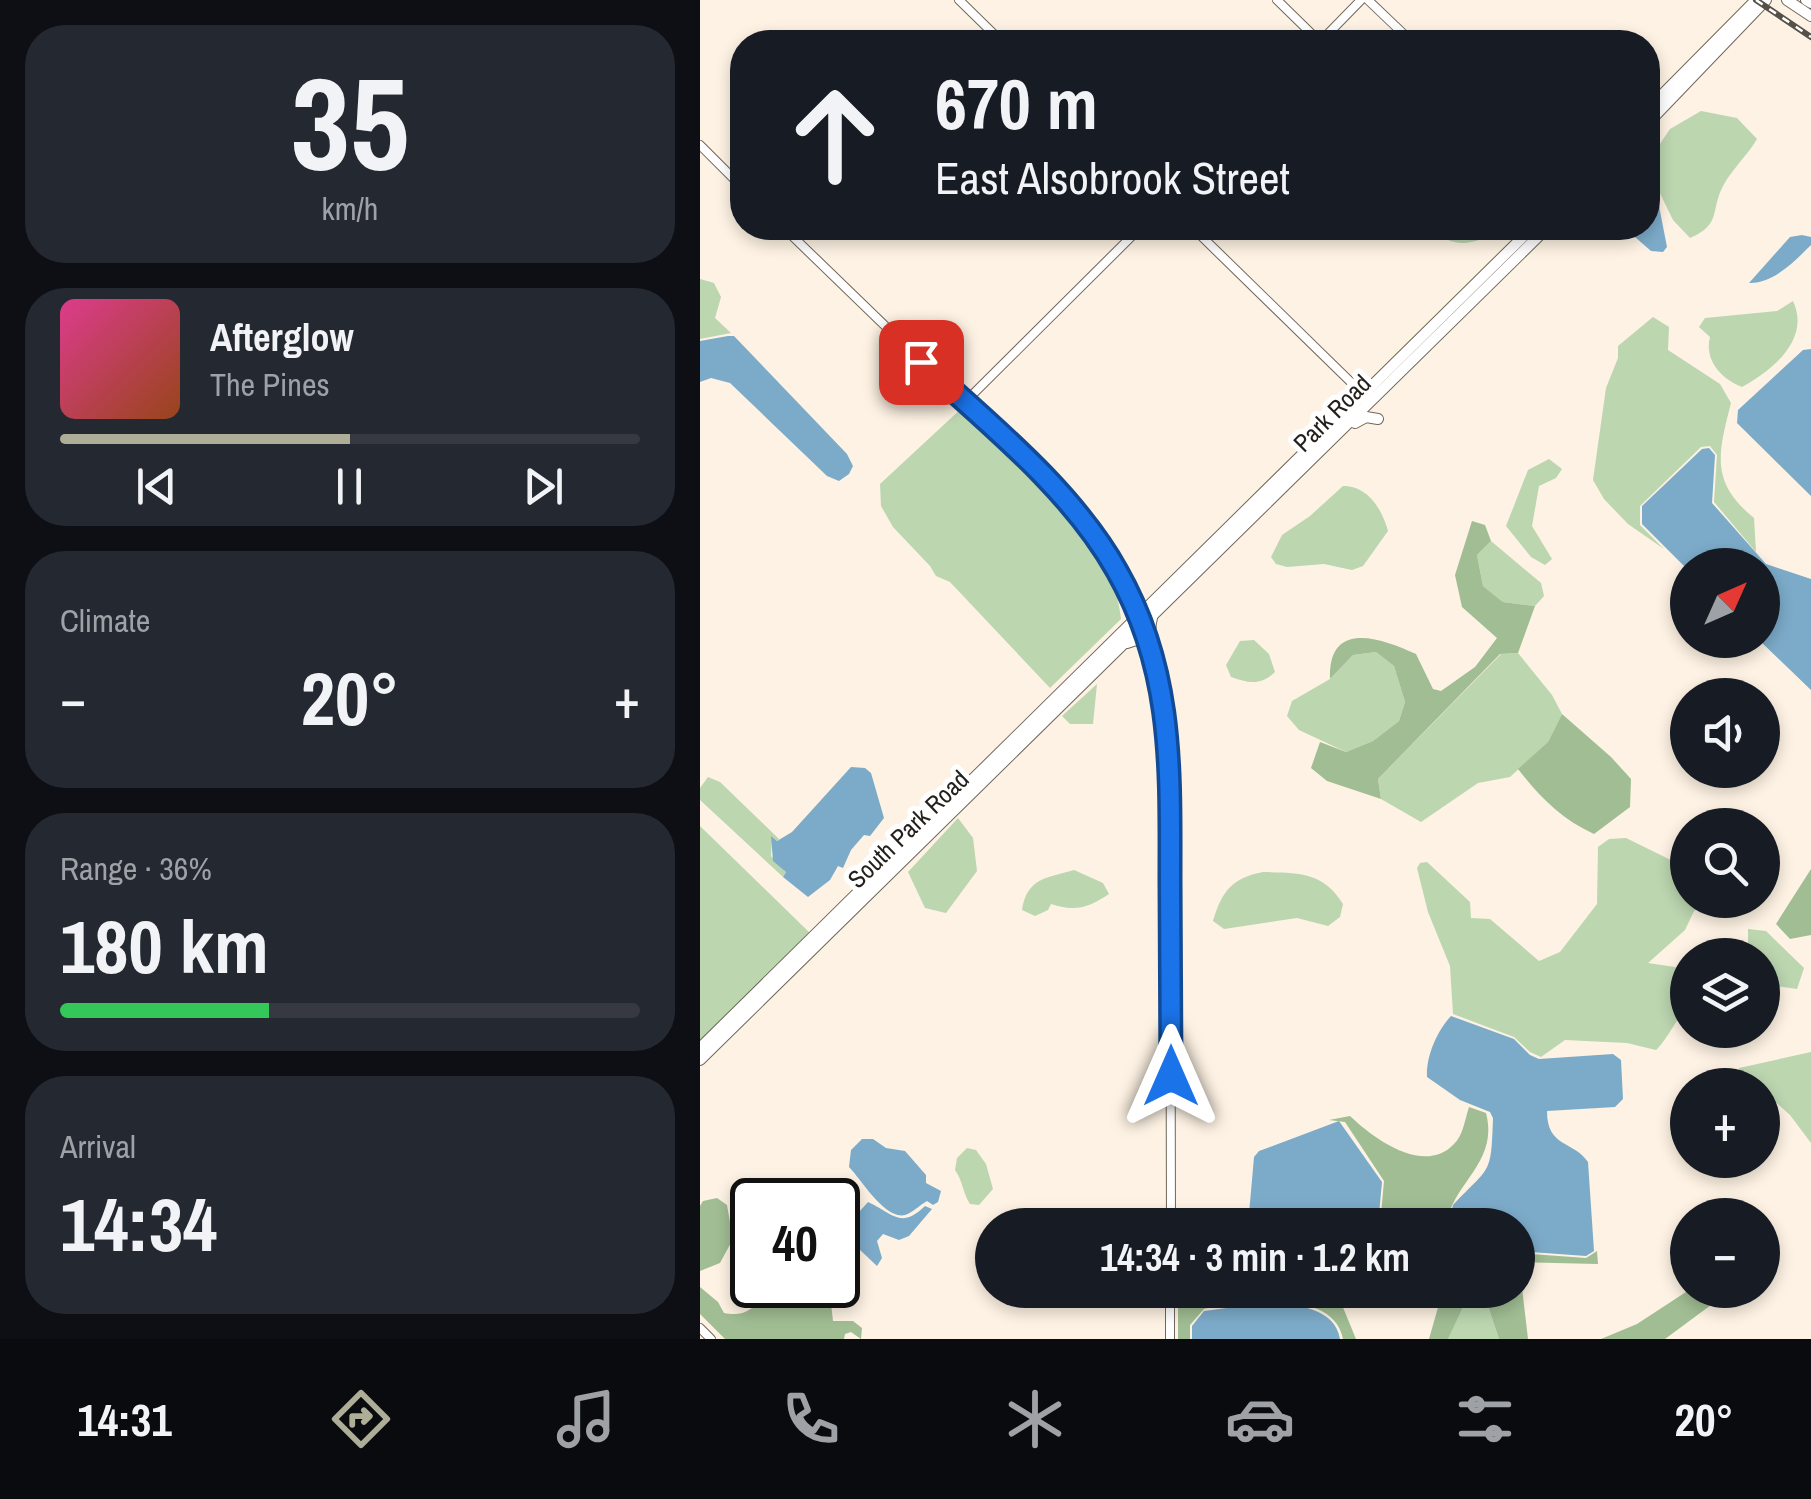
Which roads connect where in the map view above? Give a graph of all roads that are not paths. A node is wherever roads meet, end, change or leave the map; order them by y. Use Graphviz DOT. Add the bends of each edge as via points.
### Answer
graph roads {
  1 [pos="959,0"];
  2 [pos="1277,0"];
  3 [pos="1756,0"];
  4 [pos="1766,0"];
  5 [pos="1787,0"];
  6 [pos="1361,1"];
  7 [pos="1811,16"];
  8 [pos="990,30"];
  9 [pos="1308,30"];
  10 [pos="1332,30"];
  11 [pos="1397,30"];
  12 [pos="1660,98"];
  13 [pos="1660,110"];
  14 [pos="700,145"];
  15 [pos="730,175"];
  16 [pos="796,240"];
  17 [pos="1128,240"];
  18 [pos="1205,240"];
  19 [pos="1520,240"];
  20 [pos="1535,240"];
  21 [pos="1446,314"];
  22 [pos="1403,371"];
  23 [pos="1368,399"];
  24 [pos="965,402"];
  25 [pos="1378,420"];
  26 [pos="1345,428"];
  27 [pos="1323,450"];
  28 [pos="1197,568"];
  29 [pos="1117,571"];
  30 [pos="1162,594"];
  31 [pos="1145,620"];
  32 [pos="1125,637"];
  33 [pos="1090,678"];
  34 [pos="1164,697"];
  35 [pos="820,935"];
  36 [pos="766,990"];
  37 [pos="700,1050"];
  38 [pos="700,1060"];
  39 [pos="1171,1208"];
  40 [pos="1170,1308"];
  41 [pos="700,1328"];
  42 [pos="711,1339"];
  43 [pos="1170,1339"];
  1 -- 8 [label="street"];
  2 -- 9 [label="street"];
  3 -- 12 [label="main road"];
  4 -- 13 [label="main road"];
  5 -- 7 [label="main road"];
  6 -- 10 [label="street"];
  6 -- 11 [label="street"];
  14 -- 15 [label="street"];
  16 -- 24 [label="street"];
  17 -- 24 [label="street"];
  18 -- 23 [label="street"];
  19 -- 21 [label="main road, Park Road"];
  20 -- 22 [label="main road, Park Road"];
  21 -- 22 [label="main road"];
  21 -- 23 [label="main road, Park Road"];
  22 -- 23 [label="main road, Park Road"];
  23 -- 26 [label="main road, Park Road"];
  23 -- 27 [label="main road"];
  23 -- 28 [label="main road, Park Road"];
  24 -- 29 [label="street" via="1067,502"];
  25 -- 26 [label="main road" via="1366,417"];
  26 -- 27 [label="main road, Park Road"];
  27 -- 28 [label="main road, Park Road"];
  28 -- 30 [label="main road, Park Road"];
  28 -- 31 [label="main road"];
  29 -- 30 [label="street" via="1140,600"];
  29 -- 31 [label="street"];
  29 -- 32 [label="street" via="1132,614"];
  30 -- 31 [label="main road, Park Road"];
  31 -- 32 [label="main road, South Park Road"];
  31 -- 33 [label="main road"];
  31 -- 34 [label="main road"];
  32 -- 33 [label="main road, South Park Road"];
  32 -- 34 [label="main road" via="1147,647"];
  32 -- 35 [label="main road, South Park Road"];
  33 -- 35 [label="main road, South Park Road"];
  34 -- 39 [label="street"];
  35 -- 36 [label="main road, South Park Road"];
  36 -- 37 [label="main road, South Park Road"];
  36 -- 38 [label="main road, South Park Road"];
  40 -- 43 [label="street"];
  41 -- 42 [label="street"];
}
